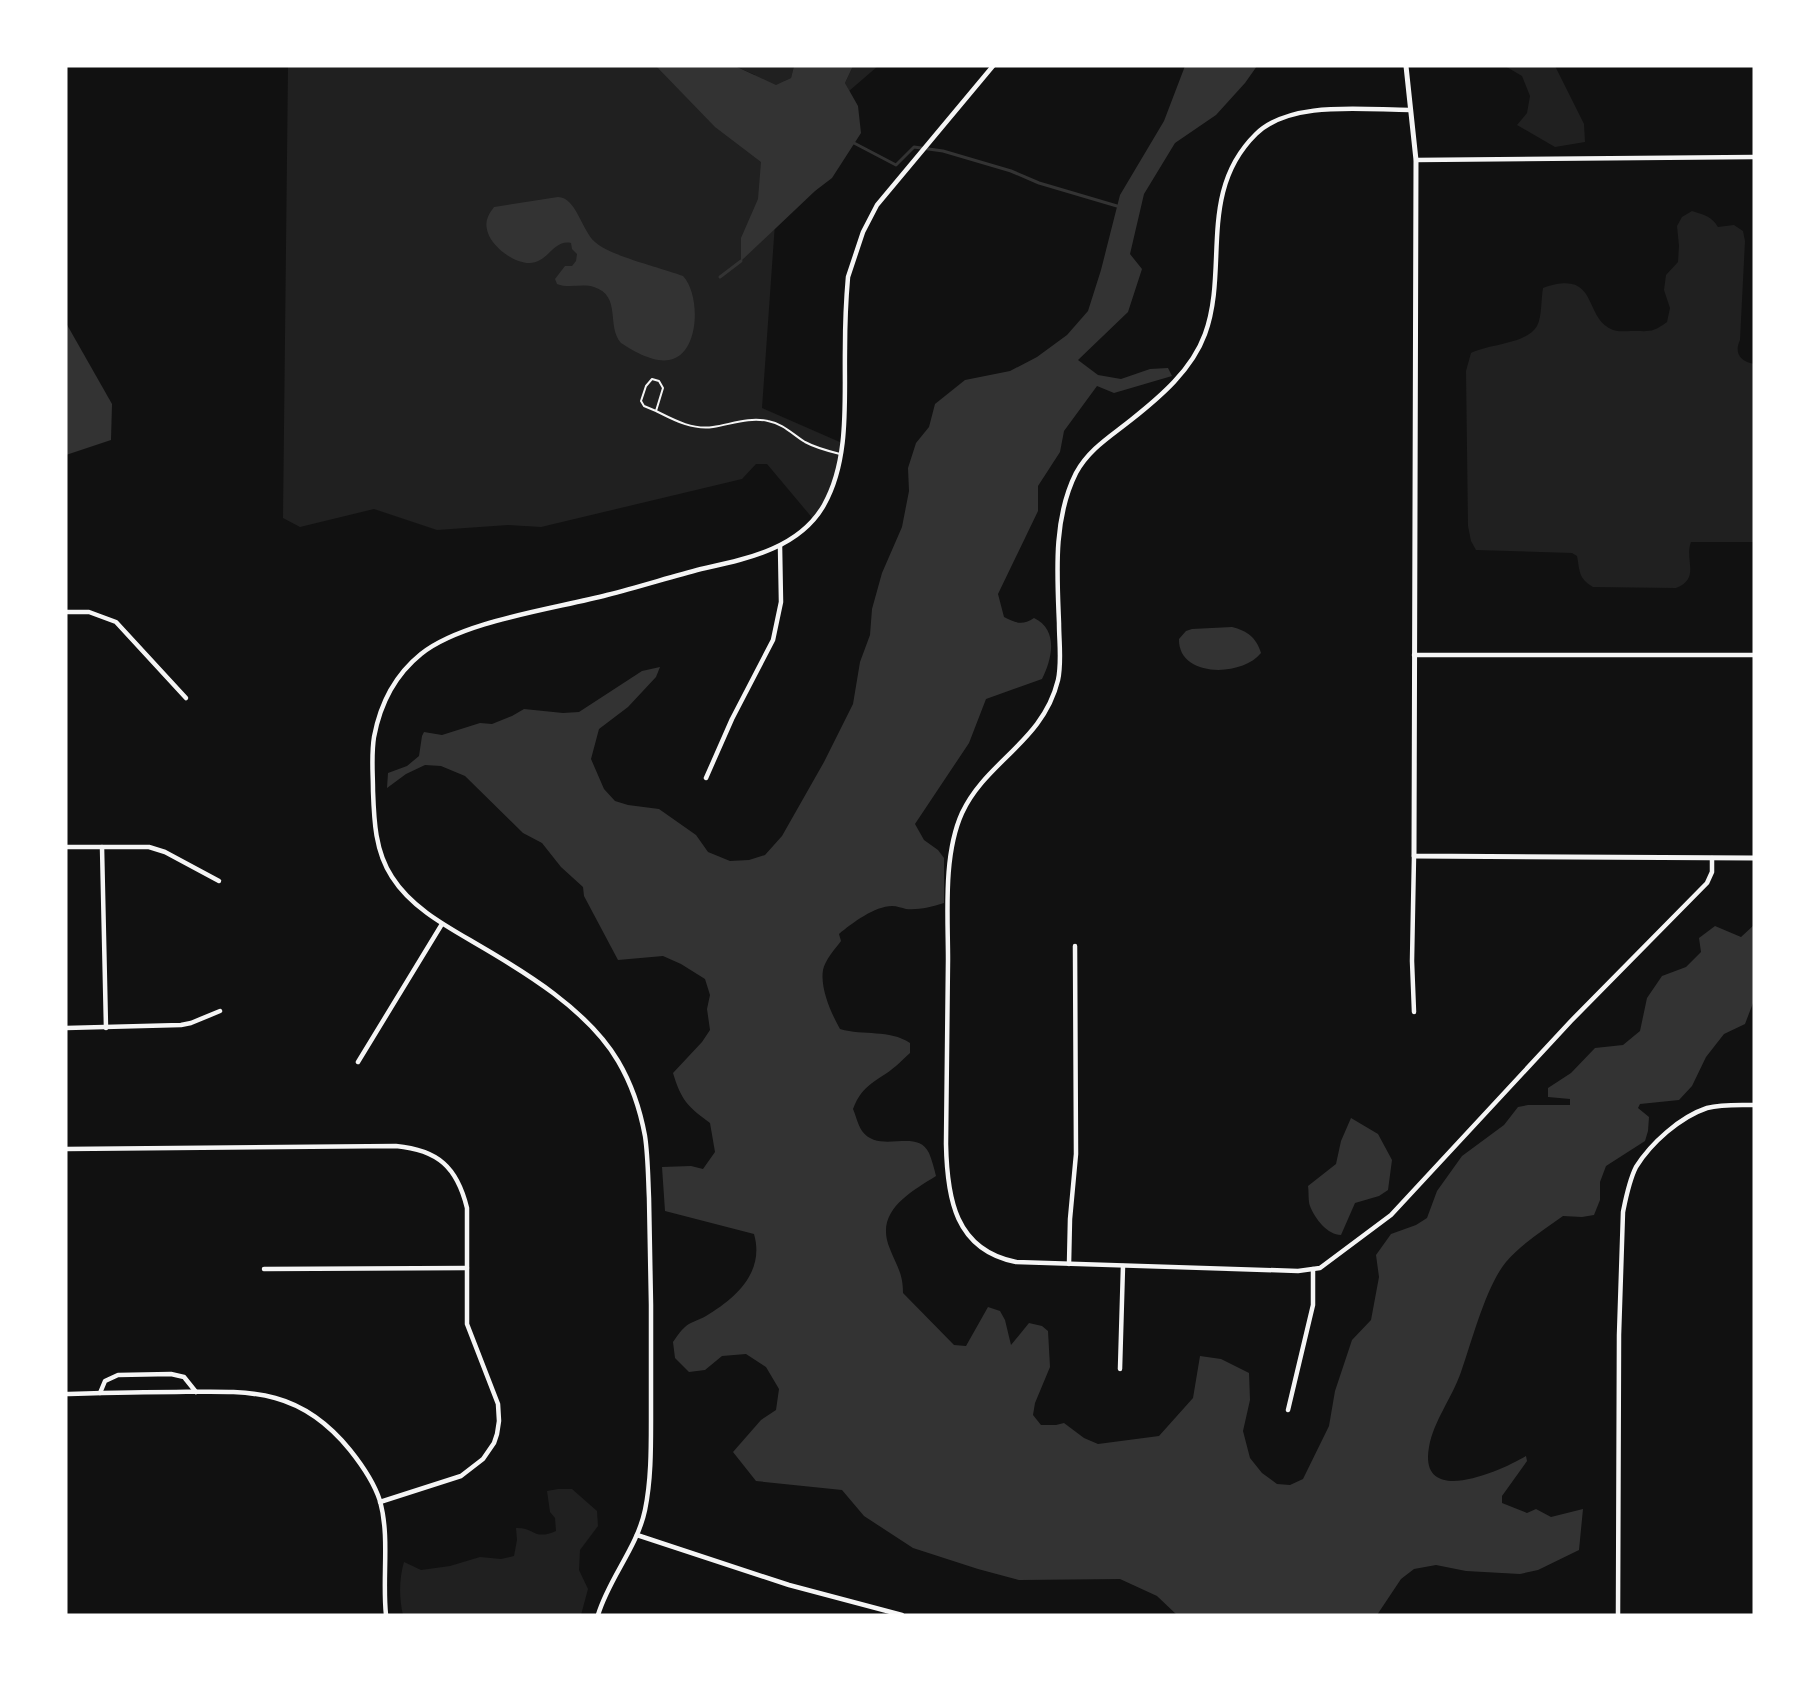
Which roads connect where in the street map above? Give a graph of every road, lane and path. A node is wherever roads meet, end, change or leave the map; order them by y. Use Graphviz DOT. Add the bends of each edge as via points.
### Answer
graph roads {
  1 [pos="993,66"];
  2 [pos="1406,66"];
  3 [pos="1410,110"];
  4 [pos="1754,157"];
  5 [pos="1416,160"];
  6 [pos="656,411"];
  7 [pos="840,454"];
  8 [pos="780,546"];
  9 [pos="66,612"];
  10 [pos="1414,655"];
  11 [pos="1754,655"];
  12 [pos="186,698"];
  13 [pos="706,778"];
  14 [pos="102,847"];
  15 [pos="66,848"];
  16 [pos="1414,856"];
  17 [pos="1712,858"];
  18 [pos="1754,858"];
  19 [pos="219,881"];
  20 [pos="442,924"];
  21 [pos="1075,946"];
  22 [pos="220,1011"];
  23 [pos="1414,1012"];
  24 [pos="66,1028"];
  25 [pos="106,1028"];
  26 [pos="358,1062"];
  27 [pos="1754,1106"];
  28 [pos="66,1149"];
  29 [pos="1070,1264"];
  30 [pos="1123,1266"];
  31 [pos="467,1268"];
  32 [pos="264,1269"];
  33 [pos="1313,1269"];
  34 [pos="1120,1369"];
  35 [pos="196,1392"];
  36 [pos="100,1393"];
  37 [pos="66,1394"];
  38 [pos="1288,1410"];
  39 [pos="380,1502"];
  40 [pos="637,1535"];
  41 [pos="386,1615"];
  42 [pos="598,1615"];
  43 [pos="902,1615"];
  44 [pos="1618,1615"];
  1 -- 7 [label="street" via="909,165 862,232 848,277"];
  2 -- 3 [label="street"];
  3 -- 5 [label="street"];
  3 -- 29 [label="street" via="1289,114 1268,125 1240,154 1221,203 1213,300 1204,337 1175,381 1090,452 1075,476 1057,549 1060,660 1055,690 1028,736 972,796 955,831 948,897 946,1132 954,1204 964,1232 996,1257 1016,1262"];
  4 -- 5 [label="street"];
  5 -- 10 [label="street"];
  6 -- 6 [label="lane" via="641,402 652,380 661,382 663,388"];
  6 -- 7 [label="lane" via="701,428 747,419 770,421 811,445"];
  7 -- 8 [label="street" via="823,507 803,531"];
  8 -- 13 [label="street" via="781,602 773,640"];
  8 -- 20 [label="street" via="453,635 411,663 390,689 376,730 372,764 374,826 392,878"];
  9 -- 12 [label="street" via="89,612 116,622"];
  10 -- 11 [label="street"];
  10 -- 16 [label="street"];
  14 -- 15 [label="street"];
  14 -- 19 [label="street" via="165,852"];
  14 -- 25 [label="street"];
  16 -- 17 [label="street"];
  16 -- 23 [label="street"];
  17 -- 18 [label="street"];
  17 -- 33 [label="street" via="1707,883 1571,1021 1391,1215 1333,1259"];
  20 -- 26 [label="street"];
  20 -- 40 [label="street" via="538,984 588,1023 615,1055 632,1089 647,1157 651,1411 649,1480"];
  21 -- 29 [label="street" via="1076,1154"];
  22 -- 25 [label="street" via="182,1025"];
  24 -- 25 [label="street"];
  27 -- 44 [label="street" via="1708,1108 1683,1120 1643,1158 1626,1195 1619,1325"];
  28 -- 31 [label="street" via="416,1149 443,1161 463,1190 467,1208"];
  29 -- 30 [label="street"];
  30 -- 33 [label="street"];
  30 -- 34 [label="street"];
  31 -- 32 [label="street"];
  31 -- 39 [label="street" via="467,1324 498,1404 499,1426 494,1443 483,1459 461,1476"];
  33 -- 38 [label="street" via="1313,1305"];
  35 -- 36 [label="street"];
  35 -- 36 [label="street" via="184,1377 171,1374 118,1375 105,1381"];
  35 -- 39 [label="street" via="258,1393 301,1409 327,1426 349,1448 367,1473"];
  36 -- 37 [label="street"];
  39 -- 41 [label="street"];
  40 -- 42 [label="street"];
  40 -- 43 [label="street" via="789,1585"];
}
